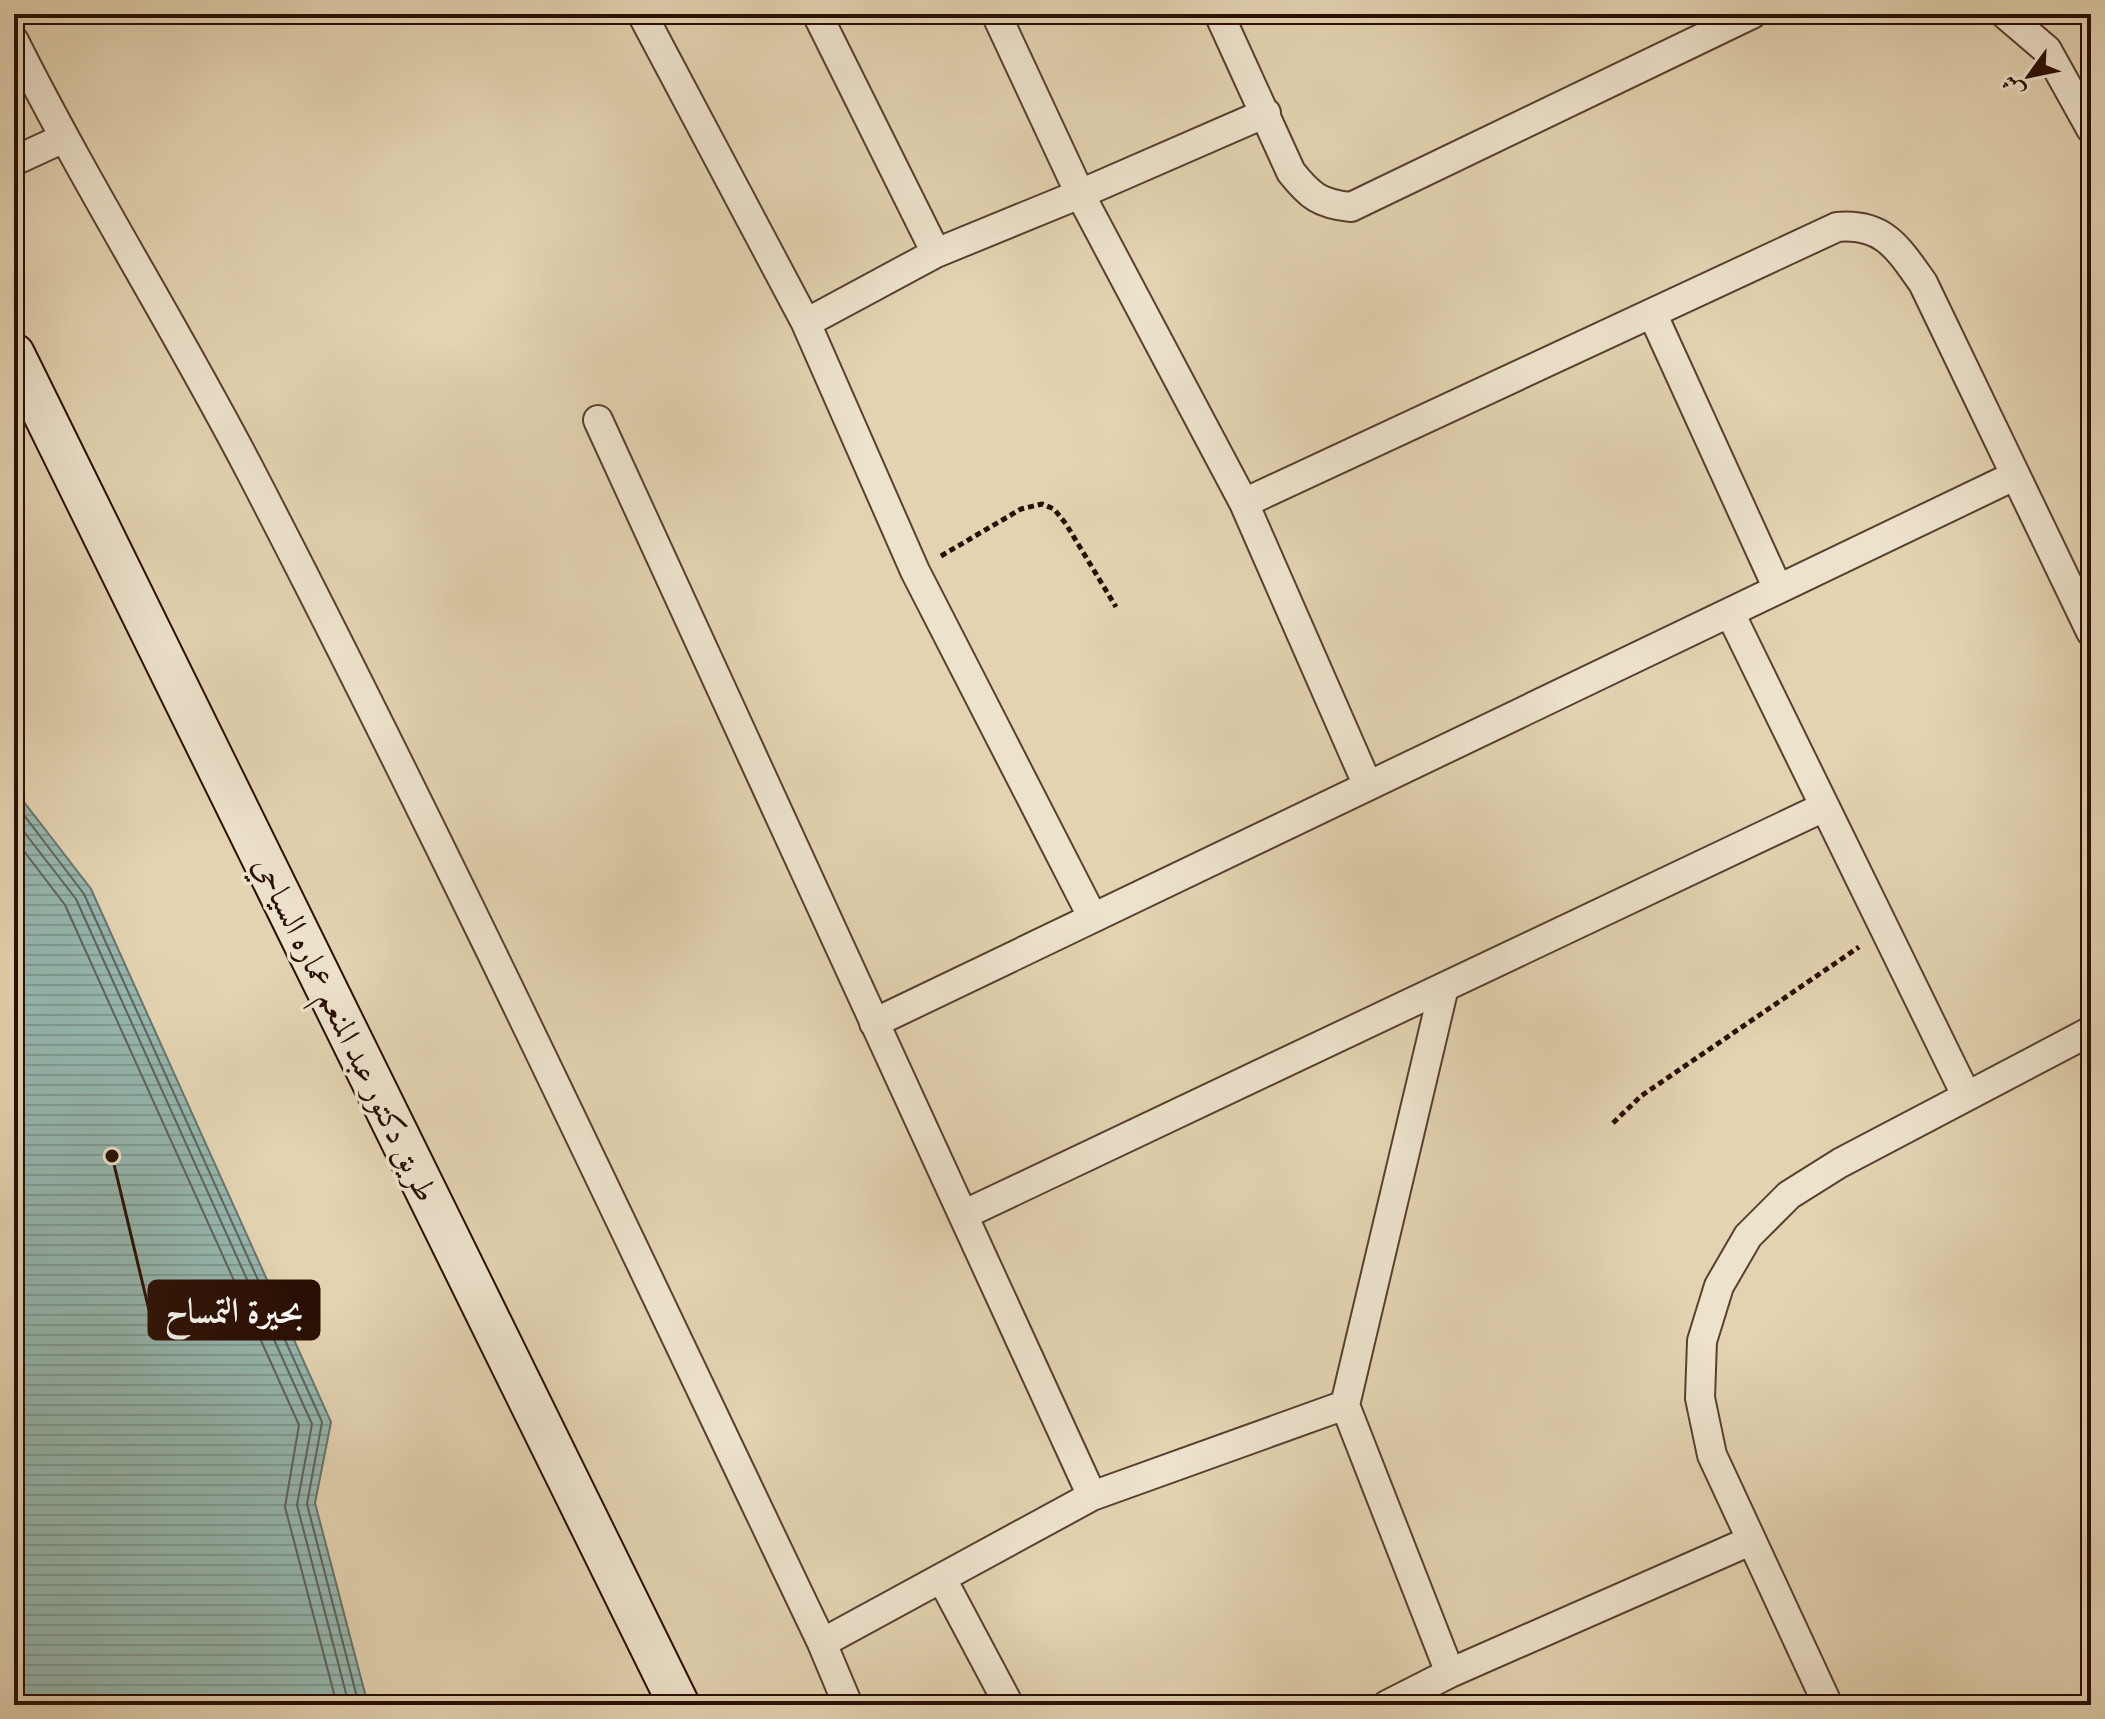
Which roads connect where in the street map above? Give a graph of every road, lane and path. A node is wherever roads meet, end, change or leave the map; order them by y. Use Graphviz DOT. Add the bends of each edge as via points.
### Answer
graph roads {
  1 [pos="642,14"];
  2 [pos="817,14"];
  3 [pos="996,14"];
  4 [pos="1219,14"];
  5 [pos="1752,14"];
  6 [pos="2005,14"];
  7 [pos="14,41"];
  8 [pos="1266,113"];
  9 [pos="2091,129"];
  10 [pos="64,138"];
  11 [pos="14,161"];
  12 [pos="1080,194"];
  13 [pos="936,253"];
  14 [pos="1652,313"];
  15 [pos="806,323"];
  16 [pos="14,354"];
  17 [pos="598,420"];
  18 [pos="2014,476"];
  19 [pos="1244,503"];
  20 [pos="915,571"];
  21 [pos="1778,589"];
  22 [pos="1116,607"];
  23 [pos="1730,613"];
  24 [pos="2091,632"];
  25 [pos="1368,786"];
  26 [pos="1824,807"];
  27 [pos="1093,918"];
  28 [pos="1885,930"];
  29 [pos="1444,987"];
  30 [pos="874,1023"];
  31 [pos="2091,1031"];
  32 [pos="1966,1095"];
  33 [pos="1613,1123"];
  34 [pos="963,1215"];
  35 [pos="1345,1405"];
  36 [pos="1092,1496"];
  37 [pos="1750,1541"];
  38 [pos="942,1579"];
  39 [pos="822,1643"];
  40 [pos="1450,1673"];
  41 [pos="679,1705"];
  42 [pos="848,1705"];
  43 [pos="1009,1705"];
  44 [pos="1387,1705"];
  45 [pos="1828,1705"];
  1 -- 15 [label="street"];
  2 -- 13 [label="street"];
  3 -- 12 [label="street"];
  4 -- 8 [label="street"];
  5 -- 8 [label="street" via="1351,207 1330,205 1307,192 1291,172"];
  6 -- 9 [label="street" via="2047,50"];
  7 -- 10 [label="street"];
  8 -- 12 [label="street"];
  10 -- 11 [label="street"];
  10 -- 39 [label="street" via="252,473 430,826"];
  12 -- 13 [label="street"];
  12 -- 19 [label="street"];
  13 -- 15 [label="street"];
  14 -- 18 [label="street" via="1837,227 1859,225 1875,232 1896,245 1923,283"];
  14 -- 19 [label="street"];
  14 -- 21 [label="street"];
  15 -- 20 [label="street"];
  16 -- 41 [label="main road, طريق دكتور عبد المنعم عماره السياحي"];
  17 -- 30 [label="street"];
  18 -- 21 [label="street"];
  18 -- 24 [label="street"];
  19 -- 25 [label="street"];
  20 -- 22 [label="path" via="1021,509 1042,504 1066,524"];
  20 -- 27 [label="street"];
  21 -- 23 [label="street"];
  23 -- 25 [label="street"];
  23 -- 26 [label="street"];
  25 -- 27 [label="street"];
  26 -- 28 [label="street"];
  26 -- 29 [label="street"];
  27 -- 30 [label="street"];
  28 -- 32 [label="street"];
  28 -- 33 [label="path" via="1641,1096"];
  29 -- 34 [label="street"];
  29 -- 35 [label="street"];
  30 -- 34 [label="street"];
  31 -- 32 [label="street"];
  32 -- 37 [label="street" via="1789,1195 1748,1236 1719,1286 1702,1341 1700,1398 1712,1455"];
  34 -- 36 [label="street"];
  35 -- 36 [label="street"];
  35 -- 40 [label="street"];
  36 -- 38 [label="street"];
  37 -- 40 [label="street"];
  37 -- 45 [label="street"];
  38 -- 39 [label="street"];
  38 -- 43 [label="street"];
  39 -- 42 [label="street"];
  40 -- 44 [label="street"];
}
